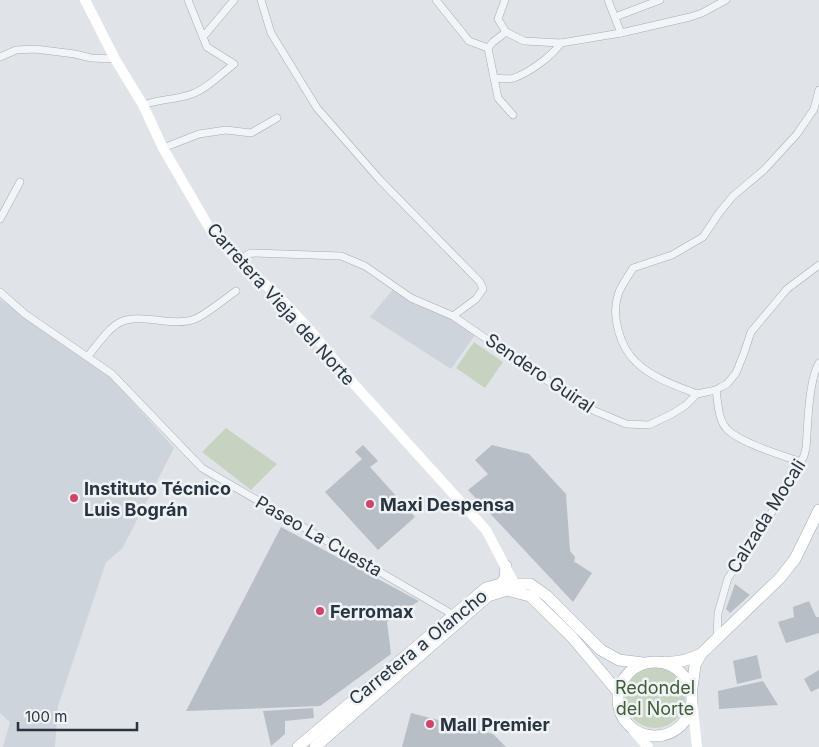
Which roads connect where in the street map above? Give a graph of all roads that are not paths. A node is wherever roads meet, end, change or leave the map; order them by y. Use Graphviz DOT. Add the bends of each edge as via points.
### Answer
graph roads {
  1 [pos="85,0"];
  2 [pos="188,0"];
  3 [pos="234,0"];
  4 [pos="261,0"];
  5 [pos="436,0"];
  6 [pos="505,0"];
  7 [pos="608,0"];
  8 [pos="660,0"];
  9 [pos="726,0"];
  10 [pos="615,17"];
  11 [pos="506,32"];
  12 [pos="621,34"];
  13 [pos="203,37"];
  14 [pos="561,43"];
  15 [pos="488,48"];
  16 [pos="0,57"];
  17 [pos="114,59"];
  18 [pos="494,78"];
  19 [pos="819,90"];
  20 [pos="143,105"];
  21 [pos="513,115"];
  22 [pos="277,118"];
  23 [pos="163,148"];
  24 [pos="20,182"];
  25 [pos="0,219"];
  26 [pos="237,260"];
  27 [pos="819,264"];
  28 [pos="236,290"];
  29 [pos="0,292"];
  30 [pos="453,316"];
  31 [pos="88,356"];
  32 [pos="819,363"];
  33 [pos="716,390"];
  34 [pos="697,394"];
  35 [pos="801,462"];
  36 [pos="819,510"];
  37 [pos="506,566"];
  38 [pos="514,583"];
  39 [pos="502,584"];
  40 [pos="457,617"];
  41 [pos="717,638"];
  42 [pos="701,654"];
  43 [pos="663,662"];
  44 [pos="643,663"];
  45 [pos="618,692"];
  46 [pos="692,695"];
  47 [pos="633,730"];
  48 [pos="298,747"];
  49 [pos="315,747"];
  50 [pos="648,747"];
  51 [pos="698,747"];
  1 -- 17 [label="street, Carretera Vieja del Norte"];
  2 -- 13 [label="street"];
  3 -- 13 [label="street"];
  4 -- 30 [label="street" via="271,33 317,108 380,180 480,282 483,289 476,299"];
  5 -- 15 [label="street" via="470,41"];
  6 -- 11 [label="street" via="498,19"];
  7 -- 10 [label="street"];
  8 -- 10 [label="street"];
  9 -- 12 [label="street" via="702,13"];
  10 -- 12 [label="street"];
  11 -- 14 [label="street" via="524,41"];
  11 -- 15 [label="street"];
  12 -- 14 [label="street"];
  13 -- 20 [label="street" via="207,47 234,64 190,95"];
  14 -- 18 [label="street" via="540,63 512,79"];
  15 -- 18 [label="street"];
  16 -- 17 [label="street" via="16,50 35,49"];
  17 -- 20 [label="street, Carretera Vieja del Norte"];
  18 -- 21 [label="street" via="498,98"];
  19 -- 34 [label="street" via="814,109 797,134 764,170 733,196 703,237 672,255 633,268 618,293 615,304 619,332 636,362 650,373"];
  20 -- 23 [label="street, Carretera Vieja del Norte"];
  22 -- 23 [label="street" via="251,133 226,130 199,134"];
  23 -- 26 [label="street, Carretera Vieja del Norte" via="210,229"];
  24 -- 25 [label="street"];
  26 -- 30 [label="street, Sendero Guiral" via="251,253 341,256 365,266 411,298"];
  26 -- 37 [label="street, Carretera Vieja del Norte" via="310,330 486,530"];
  27 -- 33 [label="street, Sendero Guiral" via="787,289 751,332 736,373 727,384"];
  28 -- 31 [label="street" via="195,319 132,318 118,322"];
  29 -- 31 [label="street, Paseo La Cuesta" via="25,314"];
  30 -- 34 [label="street, Sendero Guiral" via="577,401 626,424 649,425 686,405"];
  31 -- 40 [label="street, Paseo La Cuesta" via="112,374 202,468"];
  32 -- 35 [label="street, Calzada Mocali" via="814,374 806,448"];
  33 -- 34 [label="street, Sendero Guiral"];
  33 -- 35 [label="street" via="722,422 727,430 753,445"];
  35 -- 41 [label="street, Calzada Mocali" via="758,536 728,578 718,612"];
  36 -- 41 [label="main road" via="795,559 780,578"];
  37 -- 38 [label="street, Carretera Vieja del Norte"];
  37 -- 39 [label="main road"];
  38 -- 39 [label="main road, Carretera a Olancho"];
  38 -- 44 [label="main road, Carretera a Olancho" via="530,584 546,596 601,650 619,660"];
  39 -- 40 [label="main road, Carretera a Olancho" via="486,588"];
  40 -- 45 [label="main road, Carretera a Olancho" via="488,596 507,590 530,596 572,637"];
  40 -- 48 [label="main road, Carretera a Olancho"];
  40 -- 49 [label="main road, Carretera a Olancho"];
  41 -- 42 [label="main road"];
  42 -- 43 [label="main road" via="689,660"];
  42 -- 46 [label="main road" via="695,665"];
  43 -- 44 [label="main road"];
  43 -- 46 [label="main road" via="681,672 688,680"];
  44 -- 45 [label="main road" via="626,674"];
  45 -- 47 [label="main road" via="621,715"];
  46 -- 47 [label="main road" via="690,712 677,729 655,736"];
  46 -- 51 [label="street"];
  47 -- 50 [label="street"];
}
